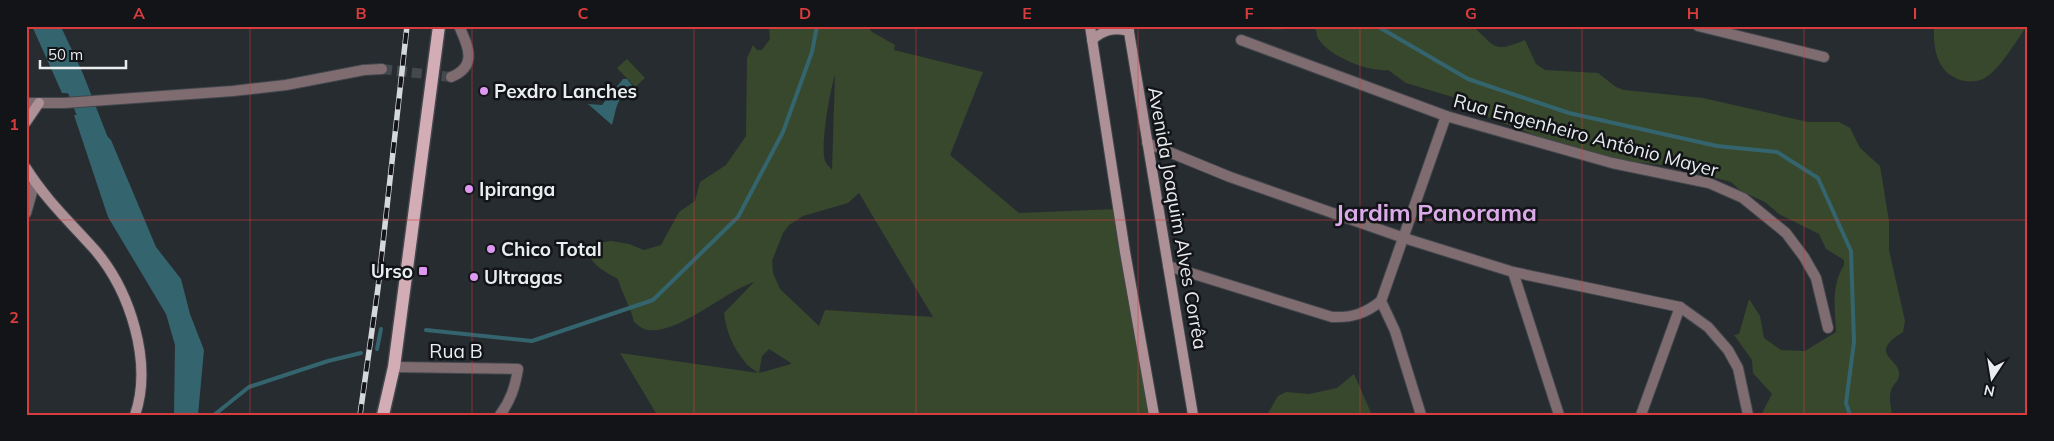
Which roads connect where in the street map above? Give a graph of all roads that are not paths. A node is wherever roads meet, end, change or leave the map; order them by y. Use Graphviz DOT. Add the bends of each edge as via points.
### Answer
graph roads {
  1 [pos="439,26"];
  2 [pos="459,26"];
  3 [pos="1090,26"];
  4 [pos="1698,26"];
  5 [pos="1128,28"];
  6 [pos="1092,40"];
  7 [pos="1242,40"];
  8 [pos="1824,57"];
  9 [pos="382,69"];
  10 [pos="451,76"];
  11 [pos="26,103"];
  12 [pos="39,103"];
  13 [pos="1446,116"];
  14 [pos="26,122"];
  15 [pos="1147,143"];
  16 [pos="26,168"];
  17 [pos="35,182"];
  18 [pos="26,213"];
  19 [pos="1404,238"];
  20 [pos="1168,266"];
  21 [pos="1513,272"];
  22 [pos="1381,301"];
  23 [pos="1680,307"];
  24 [pos="1828,328"];
  25 [pos="394,367"];
  26 [pos="135,415"];
  27 [pos="383,415"];
  28 [pos="500,415"];
  29 [pos="1154,415"];
  30 [pos="1193,415"];
  31 [pos="1421,415"];
  32 [pos="1559,415"];
  33 [pos="1641,415"];
  34 [pos="1748,415"];
  1 -- 25 [label="main road"];
  2 -- 10 [label="street" via="469,56 460,73"];
  3 -- 6 [label="main road"];
  4 -- 8 [label="street"];
  5 -- 6 [label="main road" via="1105,30"];
  5 -- 15 [label="main road, Avenida Joaquim Alves Corrêa"];
  6 -- 29 [label="main road"];
  7 -- 13 [label="street, Rua Engenheiro Antônio Mayer"];
  9 -- 12 [label="street" via="251,89"];
  11 -- 12 [label="street"];
  12 -- 14 [label="main road"];
  13 -- 19 [label="street"];
  13 -- 24 [label="street, Rua Engenheiro Antônio Mayer" via="1612,163 1710,183 1743,198 1786,233 1804,257 1816,278"];
  15 -- 19 [label="street"];
  15 -- 20 [label="main road, Avenida Joaquim Alves Corrêa"];
  16 -- 17 [label="main road"];
  17 -- 18 [label="street"];
  17 -- 26 [label="main road" via="96,251 113,276 129,310 140,351"];
  19 -- 21 [label="street"];
  19 -- 22 [label="street"];
  20 -- 22 [label="street" via="1332,317 1359,315"];
  20 -- 30 [label="main road, Avenida Joaquim Alves Corrêa"];
  21 -- 23 [label="street"];
  21 -- 32 [label="street"];
  22 -- 31 [label="street" via="1395,331"];
  23 -- 33 [label="street"];
  23 -- 34 [label="street" via="1708,327 1728,350 1738,368"];
  25 -- 27 [label="main road"];
  25 -- 28 [label="street, Rua B" via="518,369 515,389"];
}
